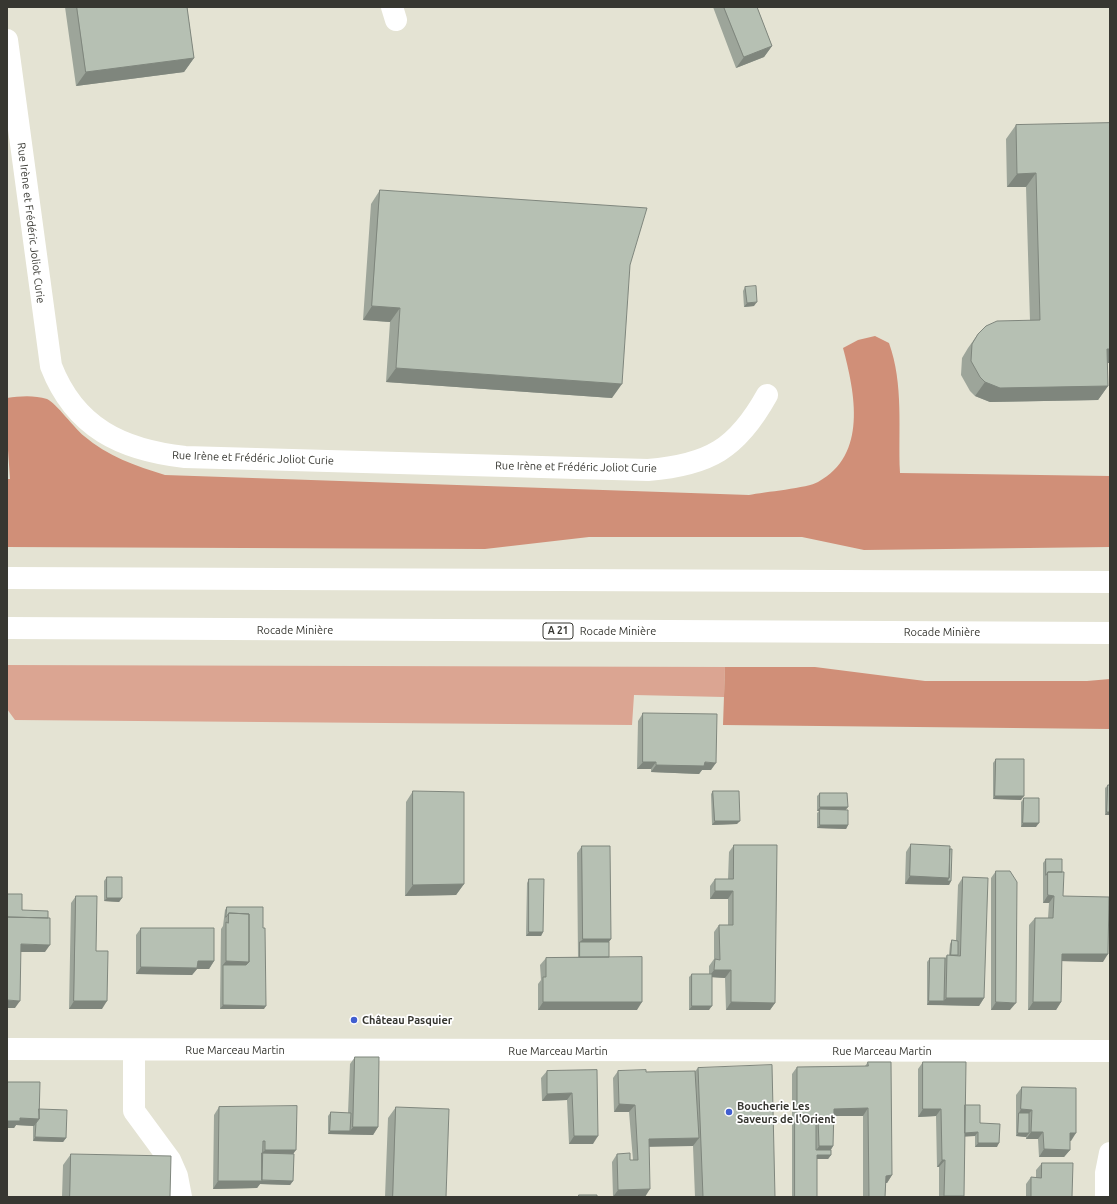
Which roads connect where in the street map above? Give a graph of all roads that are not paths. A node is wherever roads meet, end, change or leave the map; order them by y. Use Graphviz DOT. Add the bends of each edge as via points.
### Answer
graph roads {
  1 [pos="7,40"];
  2 [pos="767,395"];
  3 [pos="7,578"];
  4 [pos="1110,582"];
  5 [pos="7,628"];
  6 [pos="1110,633"];
  7 [pos="7,1049"];
  8 [pos="134,1050"];
  9 [pos="1110,1051"];
  10 [pos="1110,1153"];
  11 [pos="181,1197"];
  12 [pos="1106,1197"];
  1 -- 2 [label="main road, Rue Irène et Frédéric Joliot Curie" via="50,366 57,383 79,411 92,424 123,443 185,457 648,470 688,465 718,451 735,440 747,427"];
  3 -- 4 [label="main road"];
  5 -- 6 [label="main road, Rocade Minière / A 21"];
  7 -- 8 [label="main road, Rue Marceau Martin"];
  8 -- 9 [label="main road, Rue Marceau Martin"];
  8 -- 11 [label="main road" via="134,1111 170,1160 177,1176"];
  10 -- 12 [label="main road" via="1106,1173"];
}
